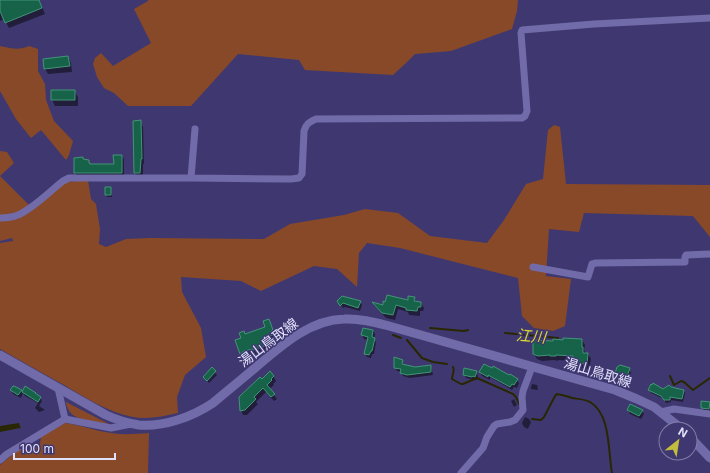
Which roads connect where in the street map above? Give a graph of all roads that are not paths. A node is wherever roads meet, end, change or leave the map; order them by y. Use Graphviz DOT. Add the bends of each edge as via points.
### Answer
graph roads {
  1 [pos="710,18"];
  2 [pos="195,129"];
  3 [pos="191,178"];
  4 [pos="0,218"];
  5 [pos="710,254"];
  6 [pos="533,267"];
  7 [pos="0,355"];
  8 [pos="532,367"];
  9 [pos="58,388"];
  10 [pos="661,412"];
  11 [pos="710,414"];
  12 [pos="65,419"];
  13 [pos="672,421"];
  14 [pos="133,424"];
  15 [pos="698,445"];
  16 [pos="710,458"];
  17 [pos="0,460"];
  18 [pos="461,473"];
  1 -- 3 [label="street" via="522,30 527,110 522,118 316,119 310,122 304,131 302,174 299,178"];
  2 -- 3 [label="street"];
  3 -- 4 [label="street" via="69,178 19,214"];
  5 -- 6 [label="street" via="686,255 686,262 596,263 592,264 588,277"];
  7 -- 9 [label="main road, 湯山鳥取線"];
  8 -- 10 [label="main road, 湯山鳥取線" via="615,390"];
  8 -- 14 [label="main road, 湯山鳥取線" via="373,322 353,319 328,321 297,335 195,414 156,424"];
  8 -- 18 [label="street" via="522,397 523,410 515,420 494,426 483,448"];
  9 -- 12 [label="street"];
  9 -- 14 [label="main road, 湯山鳥取線" via="106,415"];
  10 -- 11 [label="street" via="674,409"];
  10 -- 13 [label="main road, 湯山鳥取線"];
  12 -- 14 [label="street" via="111,428"];
  12 -- 17 [label="street"];
  15 -- 16 [label="main road"];
}
